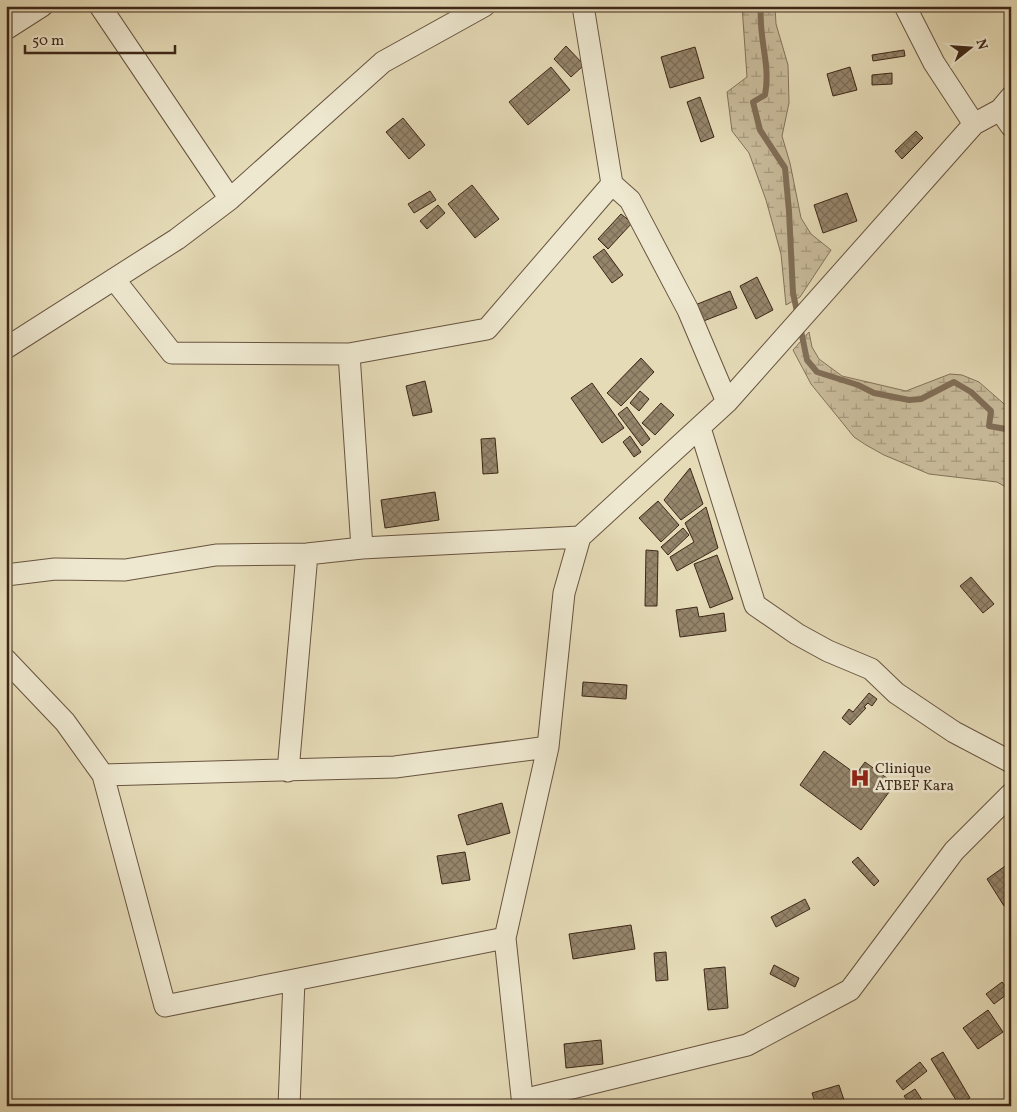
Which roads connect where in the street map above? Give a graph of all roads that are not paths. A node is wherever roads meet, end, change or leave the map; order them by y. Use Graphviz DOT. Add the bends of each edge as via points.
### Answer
graph roads {
  1 [pos="42,6"];
  2 [pos="100,6"];
  3 [pos="484,6"];
  4 [pos="583,6"];
  5 [pos="905,6"];
  6 [pos="10,19"];
  7 [pos="1007,111"];
  8 [pos="974,124"];
  9 [pos="612,184"];
  10 [pos="230,199"];
  11 [pos="114,279"];
  12 [pos="6,348"];
  13 [pos="350,354"];
  14 [pos="727,402"];
  15 [pos="700,428"];
  16 [pos="580,537"];
  17 [pos="362,548"];
  18 [pos="307,554"];
  19 [pos="6,576"];
  20 [pos="6,660"];
  21 [pos="548,747"];
  22 [pos="1011,762"];
  23 [pos="288,770"];
  24 [pos="103,775"];
  25 [pos="1011,794"];
  26 [pos="504,938"];
  27 [pos="294,980"];
  28 [pos="523,1103"];
  29 [pos="289,1106"];
  1 -- 6 [label="street"];
  2 -- 10 [label="street"];
  3 -- 10 [label="street" via="383,62"];
  4 -- 9 [label="street"];
  5 -- 8 [label="street" via="934,63"];
  7 -- 8 [label="street"];
  8 -- 14 [label="street"];
  9 -- 13 [label="street" via="487,329"];
  9 -- 14 [label="street" via="630,200 688,310"];
  10 -- 11 [label="street" via="177,239"];
  11 -- 12 [label="street"];
  11 -- 13 [label="street" via="172,354"];
  13 -- 17 [label="street"];
  14 -- 15 [label="street"];
  15 -- 16 [label="street"];
  15 -- 22 [label="street" via="755,605 797,634 871,669 896,692 954,732"];
  16 -- 17 [label="street"];
  16 -- 21 [label="street" via="564,594"];
  17 -- 18 [label="street"];
  18 -- 19 [label="street" via="216,554 125,570 55,569"];
  18 -- 23 [label="street"];
  20 -- 24 [label="street" via="65,722"];
  21 -- 23 [label="street" via="395,767"];
  21 -- 26 [label="street"];
  23 -- 24 [label="street"];
  24 -- 27 [label="street" via="165,1006"];
  25 -- 28 [label="street" via="954,852 850,990 747,1045"];
  26 -- 27 [label="street"];
  26 -- 28 [label="street"];
  27 -- 29 [label="street"];
}
